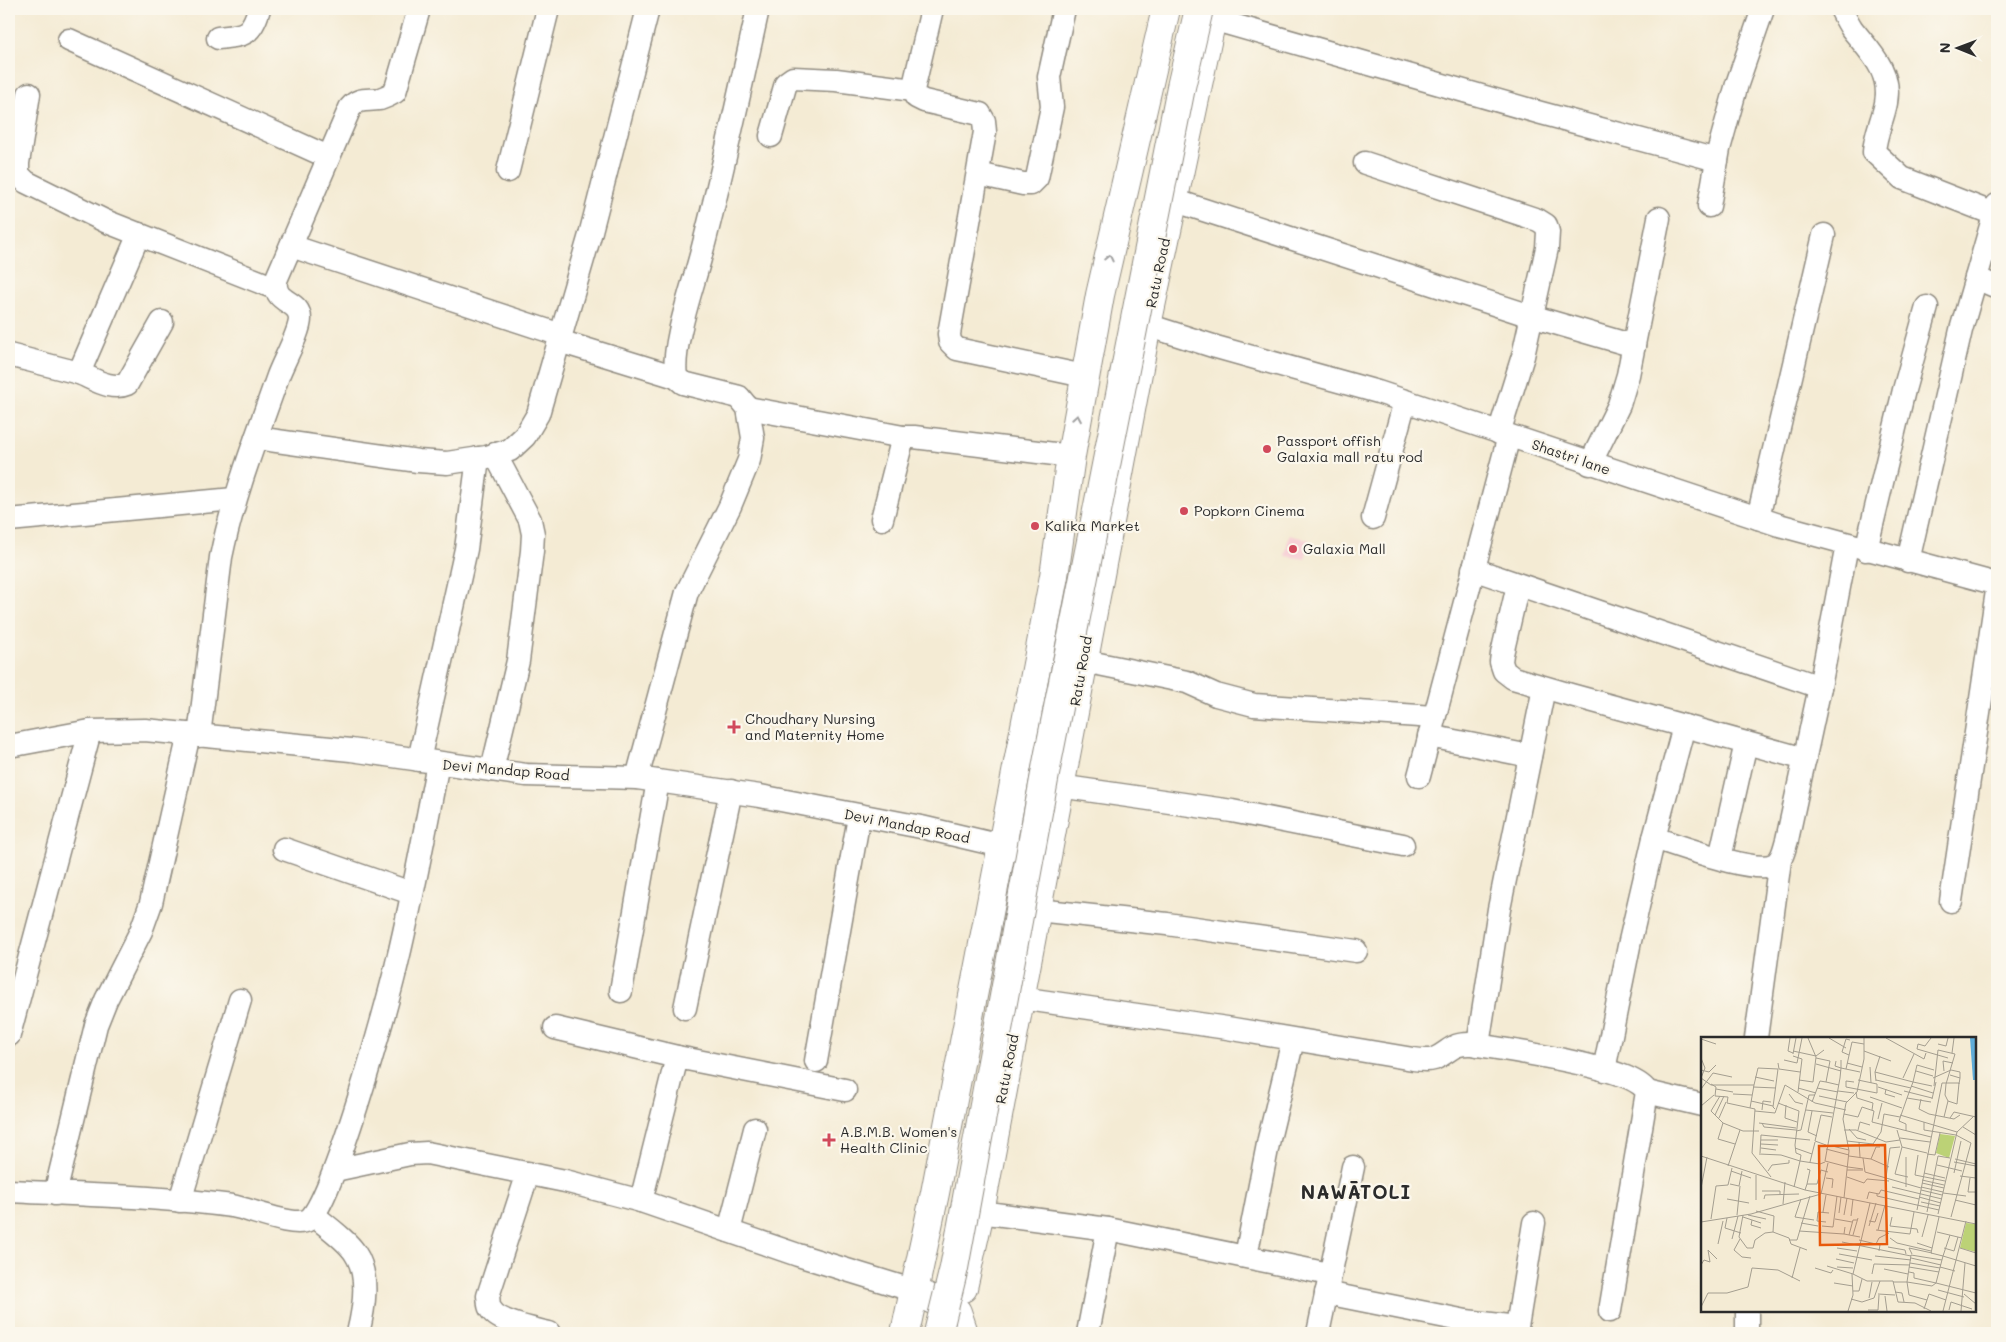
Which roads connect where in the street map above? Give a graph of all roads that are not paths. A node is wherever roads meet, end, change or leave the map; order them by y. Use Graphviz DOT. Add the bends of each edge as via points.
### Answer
graph roads {
  1 [pos="259,9"];
  2 [pos="419,9"];
  3 [pos="548,9"];
  4 [pos="648,9"];
  5 [pos="758,9"];
  6 [pos="932,9"];
  7 [pos="1064,9"];
  8 [pos="1166,9"];
  9 [pos="1181,9"];
  10 [pos="1763,9"];
  11 [pos="1841,9"];
  12 [pos="1208,12"];
  13 [pos="218,38"];
  14 [pos="69,40"];
  15 [pos="913,90"];
  16 [pos="29,94"];
  17 [pos="771,136"];
  18 [pos="328,157"];
  19 [pos="1717,160"];
  20 [pos="1365,163"];
  21 [pos="508,171"];
  22 [pos="978,174"];
  23 [pos="1173,200"];
  24 [pos="1709,206"];
  25 [pos="1996,209"];
  26 [pos="1659,218"];
  27 [pos="139,234"];
  28 [pos="1824,235"];
  29 [pos="291,246"];
  30 [pos="1976,278"];
  31 [pos="1997,287"];
  32 [pos="275,288"];
  33 [pos="1927,307"];
  34 [pos="1531,316"];
  35 [pos="162,322"];
  36 [pos="1147,325"];
  37 [pos="560,338"];
  38 [pos="1634,346"];
  39 [pos="9,355"];
  40 [pos="79,373"];
  41 [pos="1084,376"];
  42 [pos="676,377"];
  43 [pos="1406,401"];
  44 [pos="748,408"];
  45 [pos="1504,434"];
  46 [pos="903,437"];
  47 [pos="256,438"];
  48 [pos="1071,456"];
  49 [pos="487,457"];
  50 [pos="1590,464"];
  51 [pos="234,499"];
  52 [pos="1373,518"];
  53 [pos="1758,518"];
  54 [pos="882,519"];
  55 [pos="9,520"];
  56 [pos="1856,547"];
  57 [pos="1908,561"];
  58 [pos="1473,569"];
  59 [pos="1997,584"];
  60 [pos="1518,585"];
  61 [pos="1997,591"];
  62 [pos="1084,661"];
  63 [pos="1820,687"];
  64 [pos="1544,688"];
  65 [pos="1684,726"];
  66 [pos="1432,727"];
  67 [pos="90,731"];
  68 [pos="194,735"];
  69 [pos="1746,743"];
  70 [pos="9,746"];
  71 [pos="1530,756"];
  72 [pos="1804,759"];
  73 [pos="429,762"];
  74 [pos="492,770"];
  75 [pos="1419,776"];
  76 [pos="648,779"];
  77 [pos="1059,786"];
  78 [pos="731,791"];
  79 [pos="859,817"];
  80 [pos="1654,838"];
  81 [pos="1403,845"];
  82 [pos="1001,846"];
  83 [pos="284,849"];
  84 [pos="1047,855"];
  85 [pos="1720,858"];
  86 [pos="1780,860"];
  87 [pos="412,893"];
  88 [pos="1951,902"];
  89 [pos="1037,910"];
  90 [pos="1356,951"];
  91 [pos="621,991"];
  92 [pos="1020,998"];
  93 [pos="240,1000"];
  94 [pos="684,1008"];
  95 [pos="556,1028"];
  96 [pos="9,1034"];
  97 [pos="1756,1037"];
  98 [pos="1293,1040"];
  99 [pos="1478,1045"];
  100 [pos="676,1057"];
  101 [pos="816,1061"];
  102 [pos="1604,1070"];
  103 [pos="845,1090"];
  104 [pos="1647,1092"];
  105 [pos="1701,1106"];
  106 [pos="755,1129"];
  107 [pos="1352,1167"];
  108 [pos="335,1170"];
  109 [pos="528,1173"];
  110 [pos="9,1191"];
  111 [pos="55,1194"];
  112 [pos="180,1201"];
  113 [pos="641,1201"];
  114 [pos="980,1212"];
  115 [pos="315,1216"];
  116 [pos="1534,1223"];
  117 [pos="1108,1229"];
  118 [pos="729,1231"];
  119 [pos="1246,1256"];
  120 [pos="1327,1283"];
  121 [pos="915,1292"];
  122 [pos="1610,1311"];
  123 [pos="1747,1312"];
  124 [pos="958,1326"];
  125 [pos="1517,1330"];
  126 [pos="536,1331"];
  127 [pos="358,1333"];
  128 [pos="905,1333"];
  129 [pos="920,1333"];
  130 [pos="938,1333"];
  131 [pos="1088,1333"];
  132 [pos="1318,1333"];
  133 [pos="1747,1333"];
  1 -- 13 [label="street" via="249,32"];
  2 -- 18 [label="street" via="396,92 378,99 354,102"];
  3 -- 21 [label="street"];
  4 -- 37 [label="street"];
  5 -- 42 [label="street" via="678,346"];
  6 -- 15 [label="street"];
  7 -- 22 [label="street" via="1049,77 1052,107 1037,178 1031,184 1022,184"];
  41 -- 8 [label="main road, one-way"];
  9 -- 129 [label="main road" via="1161,94 1059,608 936,1265"];
  10 -- 19 [label="street" via="1737,84"];
  11 -- 25 [label="street" via="1884,72 1886,102 1874,152 1902,178"];
  12 -- 19 [label="street" via="1541,113"];
  12 -- 23 [label="main road, Ratu Road"];
  12 -- 130 [label="main road, bridge" via="1181,88 1050,748 954,1268"];
  14 -- 18 [label="street"];
  15 -- 17 [label="street" via="793,78 786,83"];
  15 -- 22 [label="street" via="916,97 924,101 980,114 985,132"];
  16 -- 27 [label="street" via="18,174 42,191"];
  18 -- 29 [label="street"];
  19 -- 24 [label="street"];
  20 -- 34 [label="street" via="1546,225 1547,248"];
  22 -- 41 [label="street" via="950,342 957,349"];
  23 -- 34 [label="street"];
  23 -- 36 [label="main road, Ratu Road"];
  25 -- 30 [label="street"];
  26 -- 38 [label="street"];
  27 -- 32 [label="street"];
  27 -- 40 [label="street"];
  28 -- 53 [label="street"];
  29 -- 32 [label="street"];
  29 -- 37 [label="street"];
  30 -- 31 [label="street"];
  30 -- 57 [label="street"];
  32 -- 47 [label="street" via="278,295 297,308 300,318"];
  33 -- 56 [label="street"];
  34 -- 38 [label="street"];
  34 -- 45 [label="street"];
  35 -- 40 [label="street" via="127,384 119,388 110,386"];
  36 -- 43 [label="street, Shastri lane"];
  36 -- 62 [label="main road, Ratu Road"];
  37 -- 42 [label="street"];
  37 -- 49 [label="street" via="538,414 525,436 510,450"];
  38 -- 50 [label="street" via="1619,405"];
  39 -- 40 [label="street"];
  48 -- 41 [label="main road, one-way"];
  42 -- 44 [label="street" via="683,383 739,397"];
  43 -- 45 [label="street, Shastri lane"];
  43 -- 52 [label="street"];
  44 -- 46 [label="street"];
  44 -- 76 [label="street" via="753,438 749,460 687,592"];
  45 -- 50 [label="street, Shastri lane"];
  45 -- 58 [label="street"];
  46 -- 48 [label="street"];
  46 -- 54 [label="street"];
  47 -- 49 [label="street" via="418,461 448,462"];
  47 -- 51 [label="street"];
  48 -- 82 [label="main road" via="1054,576"];
  49 -- 73 [label="street" via="466,549"];
  49 -- 74 [label="street" via="530,520 532,534 518,660"];
  50 -- 53 [label="street, Shastri lane"];
  51 -- 55 [label="street"];
  51 -- 68 [label="street" via="221,557"];
  53 -- 56 [label="street, Shastri lane"];
  56 -- 57 [label="street, Shastri lane"];
  56 -- 63 [label="street"];
  57 -- 59 [label="street, Shastri lane"];
  58 -- 60 [label="street"];
  58 -- 66 [label="street"];
  60 -- 63 [label="street"];
  60 -- 64 [label="street" via="1502,654 1504,671 1513,678"];
  61 -- 88 [label="street"];
  62 -- 66 [label="street" via="1187,682 1216,695 1254,704"];
  62 -- 77 [label="main road, Ratu Road"];
  63 -- 72 [label="street"];
  64 -- 65 [label="street"];
  64 -- 71 [label="street"];
  65 -- 69 [label="street"];
  65 -- 80 [label="street"];
  66 -- 71 [label="street"];
  66 -- 75 [label="street"];
  67 -- 68 [label="street, Devi Mandap Road" via="146,730"];
  67 -- 70 [label="street, Devi Mandap Road"];
  67 -- 96 [label="street"];
  68 -- 73 [label="street, Devi Mandap Road" via="352,750"];
  68 -- 111 [label="street" via="151,903 96,1025"];
  69 -- 72 [label="street"];
  69 -- 85 [label="street"];
  71 -- 99 [label="street" via="1499,909"];
  72 -- 86 [label="street"];
  73 -- 74 [label="street, Devi Mandap Road"];
  73 -- 87 [label="street"];
  74 -- 76 [label="street, Devi Mandap Road" via="526,775"];
  76 -- 78 [label="street, Devi Mandap Road"];
  76 -- 91 [label="street"];
  77 -- 81 [label="street" via="1232,811"];
  77 -- 84 [label="main road, Ratu Road"];
  78 -- 79 [label="street, Devi Mandap Road"];
  78 -- 94 [label="street"];
  79 -- 82 [label="street, Devi Mandap Road"];
  79 -- 101 [label="street"];
  80 -- 85 [label="street"];
  80 -- 102 [label="street"];
  82 -- 84 [label="street, Devi Mandap Road"];
  82 -- 121 [label="main road"];
  83 -- 87 [label="street"];
  84 -- 89 [label="main road, Ratu Road"];
  85 -- 86 [label="street" via="1762,866 1773,865"];
  86 -- 97 [label="street"];
  87 -- 108 [label="street" via="397,964 352,1123"];
  89 -- 90 [label="street" via="1167,924"];
  89 -- 92 [label="main road, Ratu Road"];
  92 -- 98 [label="street"];
  92 -- 114 [label="main road, Ratu Road"];
  93 -- 112 [label="street"];
  95 -- 100 [label="street"];
  98 -- 99 [label="street" via="1428,1060 1461,1043"];
  98 -- 119 [label="street"];
  99 -- 102 [label="street"];
  100 -- 103 [label="street"];
  100 -- 113 [label="street"];
  102 -- 104 [label="street" via="1636,1080"];
  104 -- 105 [label="street"];
  104 -- 122 [label="street"];
  106 -- 118 [label="street"];
  107 -- 120 [label="street"];
  108 -- 109 [label="street" via="427,1153"];
  108 -- 115 [label="street"];
  109 -- 113 [label="street"];
  109 -- 126 [label="street" via="488,1296 495,1314"];
  110 -- 111 [label="street"];
  111 -- 112 [label="street"];
  112 -- 115 [label="street" via="242,1208 294,1222 306,1222"];
  113 -- 118 [label="street"];
  114 -- 117 [label="street"];
  114 -- 124 [label="main road, Ratu Road"];
  115 -- 127 [label="street" via="355,1251 362,1265 363,1314"];
  116 -- 125 [label="street"];
  117 -- 119 [label="street"];
  117 -- 131 [label="street"];
  118 -- 121 [label="street"];
  119 -- 120 [label="street"];
  120 -- 125 [label="street" via="1466,1321"];
  120 -- 132 [label="street"];
  121 -- 124 [label="main road"];
  121 -- 128 [label="main road"];
  123 -- 133 [label="street"];
}
